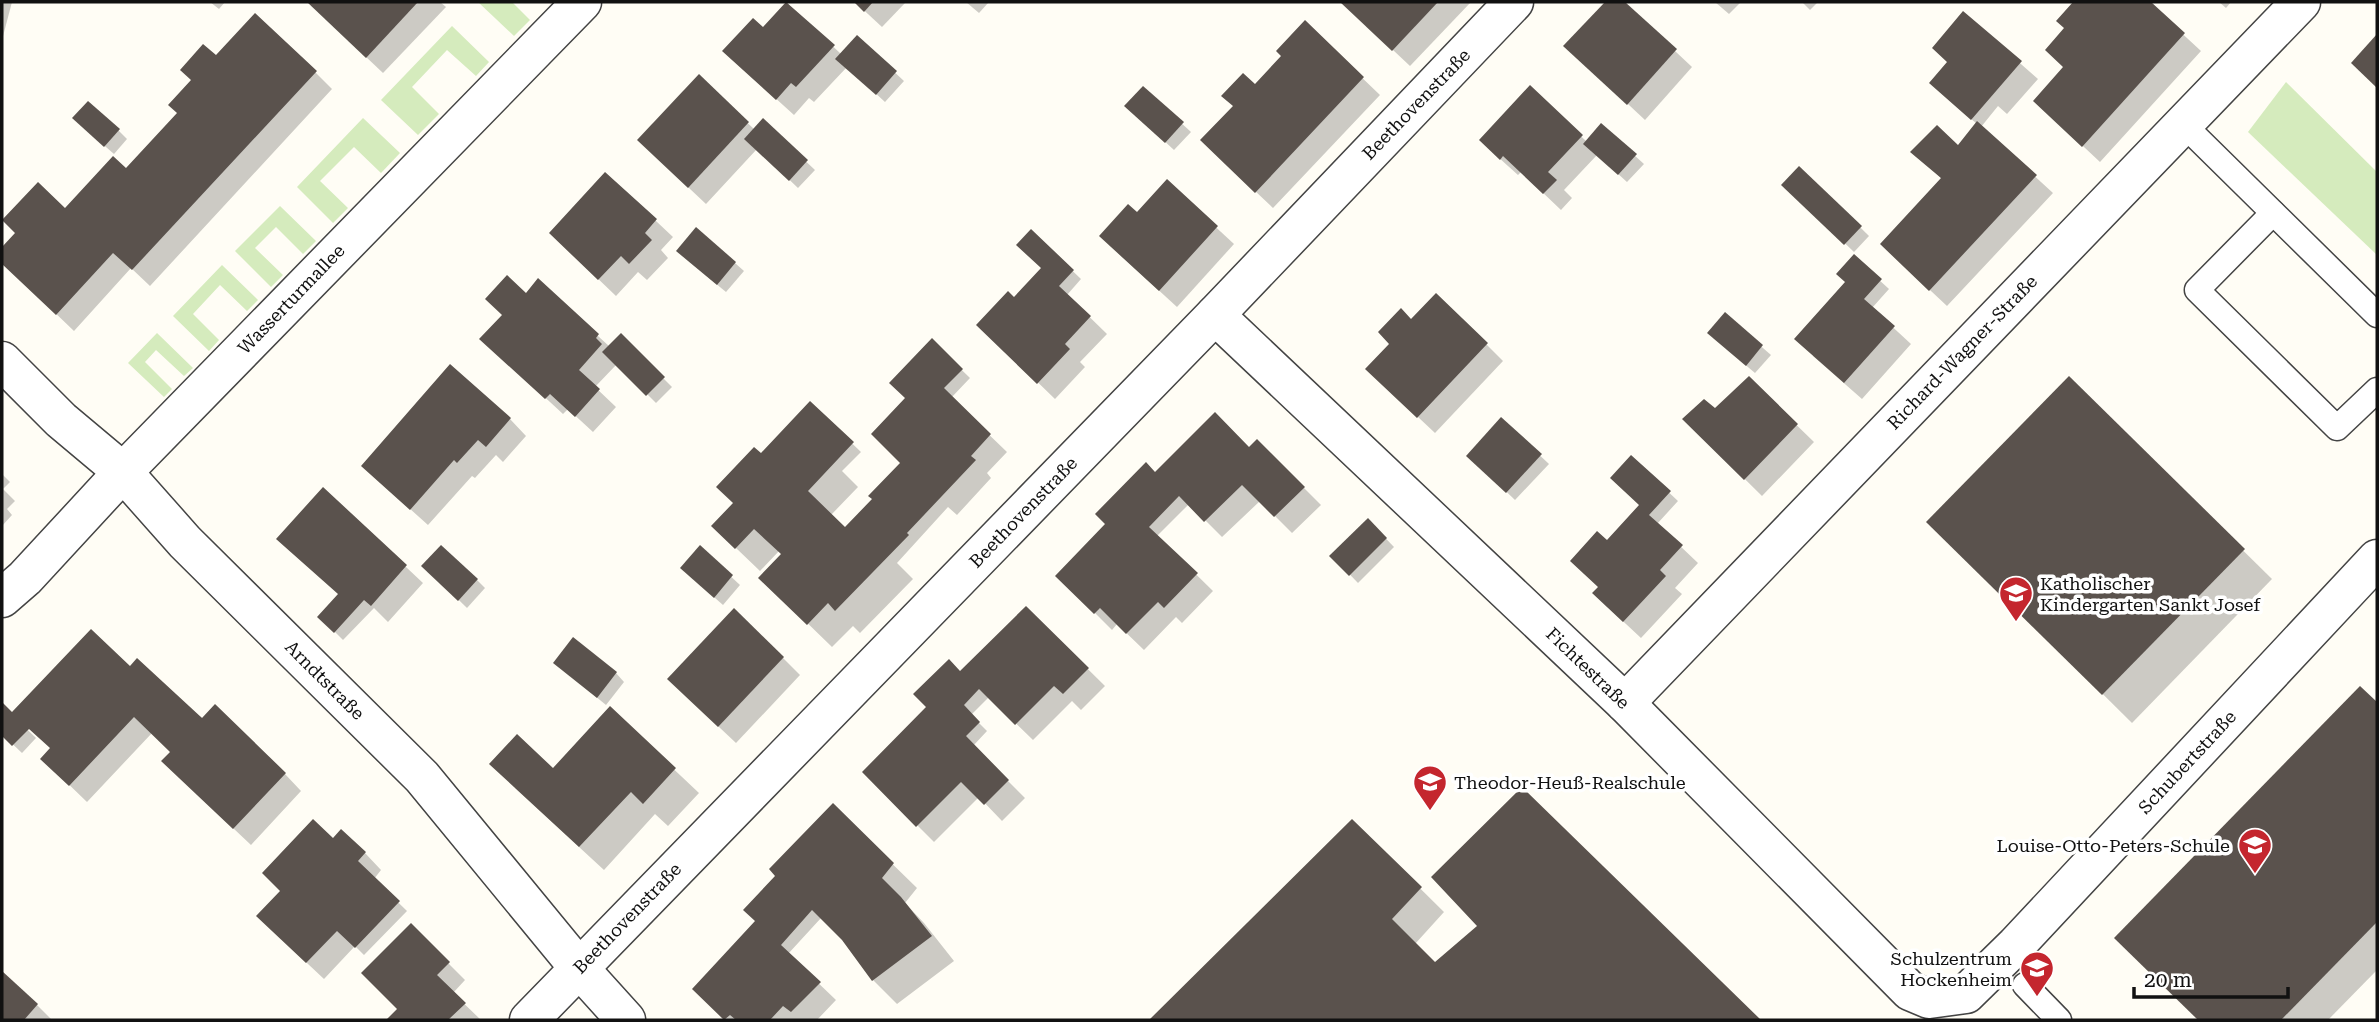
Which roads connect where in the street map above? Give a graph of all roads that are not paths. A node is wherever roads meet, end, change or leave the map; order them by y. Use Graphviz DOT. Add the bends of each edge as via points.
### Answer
graph roads {
  1 [pos="582,2"];
  2 [pos="1514,2"];
  3 [pos="2301,2"];
  4 [pos="2182,123"];
  5 [pos="2273,213"];
  6 [pos="1215,315"];
  7 [pos="2377,315"];
  8 [pos="2,361"];
  9 [pos="2377,390"];
  10 [pos="123,472"];
  11 [pos="2377,559"];
  12 [pos="2,598"];
  13 [pos="1625,703"];
  14 [pos="579,968"];
  15 [pos="2025,985"];
  16 [pos="1966,994"];
  17 [pos="529,1020"];
  18 [pos="626,1020"];
  19 [pos="2059,1020"];
  1 -- 10 [label="street, Wasserturmallee"];
  2 -- 6 [label="street, Beethovenstraße"];
  3 -- 4 [label="street, Richard-Wagner-Straße"];
  4 -- 5 [label="lane"];
  4 -- 13 [label="street, Richard-Wagner-Straße"];
  5 -- 7 [label="lane"];
  5 -- 9 [label="lane" via="2197,290 2337,428"];
  6 -- 13 [label="street, Fichtestraße"];
  6 -- 14 [label="street, Beethovenstraße"];
  8 -- 10 [label="street, Arndtstraße" via="61,420"];
  10 -- 12 [label="street, Wasserturmallee"];
  10 -- 14 [label="street, Arndtstraße" via="186,542 422,777"];
  11 -- 16 [label="street, Schubertstraße"];
  13 -- 16 [label="street, Fichtestraße" via="1910,991 1929,999"];
  14 -- 17 [label="street, Beethovenstraße"];
  14 -- 18 [label="street, Arndtstraße"];
  15 -- 19 [label="lane"];
}
